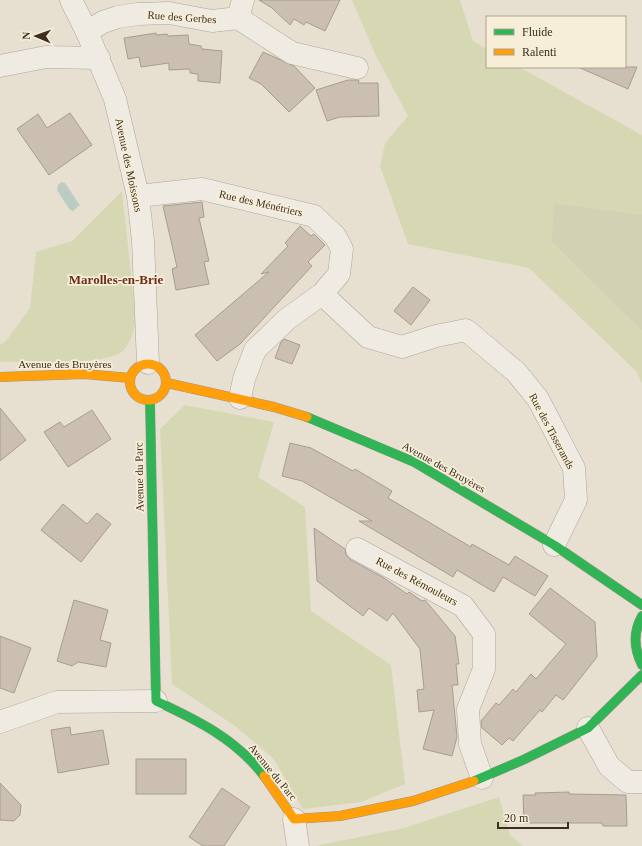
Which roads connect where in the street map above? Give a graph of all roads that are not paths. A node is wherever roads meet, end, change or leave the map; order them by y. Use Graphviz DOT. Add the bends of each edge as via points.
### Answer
graph roads {
  1 [pos="71,0"];
  2 [pos="240,9"];
  3 [pos="87,32"];
  4 [pos="98,58"];
  5 [pos="0,66"];
  6 [pos="357,68"];
  7 [pos="138,196"];
  8 [pos="322,294"];
  9 [pos="148,364"];
  10 [pos="0,377"];
  11 [pos="130,378"];
  12 [pos="167,383"];
  13 [pos="240,398"];
  14 [pos="150,401"];
  15 [pos="554,545"];
  16 [pos="357,549"];
  17 [pos="642,605"];
  18 [pos="642,616"];
  19 [pos="642,665"];
  20 [pos="642,675"];
  21 [pos="156,701"];
  22 [pos="0,722"];
  23 [pos="588,728"];
  24 [pos="482,778"];
  25 [pos="642,782"];
  26 [pos="294,819"];
  27 [pos="298,846"];
  1 -- 3 [label="street, Avenue des Moissons"];
  2 -- 3 [label="street, Rue des Gerbes" via="212,21 169,13 138,14 103,22"];
  2 -- 6 [label="street" via="292,53"];
  3 -- 4 [label="street, Avenue des Moissons"];
  4 -- 5 [label="street" via="46,57"];
  4 -- 7 [label="street, Avenue des Moissons" via="115,99"];
  7 -- 8 [label="street, Rue des Ménétriers" via="202,189 314,216 335,236 342,249 339,274"];
  7 -- 9 [label="street, Avenue des Moissons" via="143,241"];
  8 -- 13 [label="street" via="287,319 255,350"];
  8 -- 15 [label="street, Rue des Tisserands" via="368,337 402,348 436,336 466,330 516,372 538,399 574,468 576,500"];
  9 -- 11 [label="street" via="137,368"];
  9 -- 12 [label="street" via="164,372"];
  10 -- 11 [label="street, Avenue des Bruyères" via="79,375"];
  11 -- 14 [label="street" via="131,390 144,400"];
  12 -- 13 [label="street, Avenue des Bruyères"];
  12 -- 14 [label="street" via="163,393"];
  13 -- 15 [label="street, Avenue des Bruyères" via="321,422 414,462"];
  14 -- 21 [label="street, Avenue du Parc"];
  15 -- 17 [label="street, Avenue des Bruyères"];
  16 -- 24 [label="street, Rue des Rémouleurs" via="463,606 484,634 484,669 468,709 470,744"];
  18 -- 19 [label="street" via="638,621 635,638"];
  20 -- 23 [label="street, Avenue du Parc"];
  21 -- 22 [label="street" via="57,702"];
  21 -- 26 [label="street, Avenue du Parc" via="232,742 250,760"];
  23 -- 24 [label="street, Avenue du Parc"];
  23 -- 25 [label="street" via="609,766 628,782"];
  24 -- 26 [label="street, Avenue du Parc" via="413,802 340,816"];
  26 -- 27 [label="street"];
}
